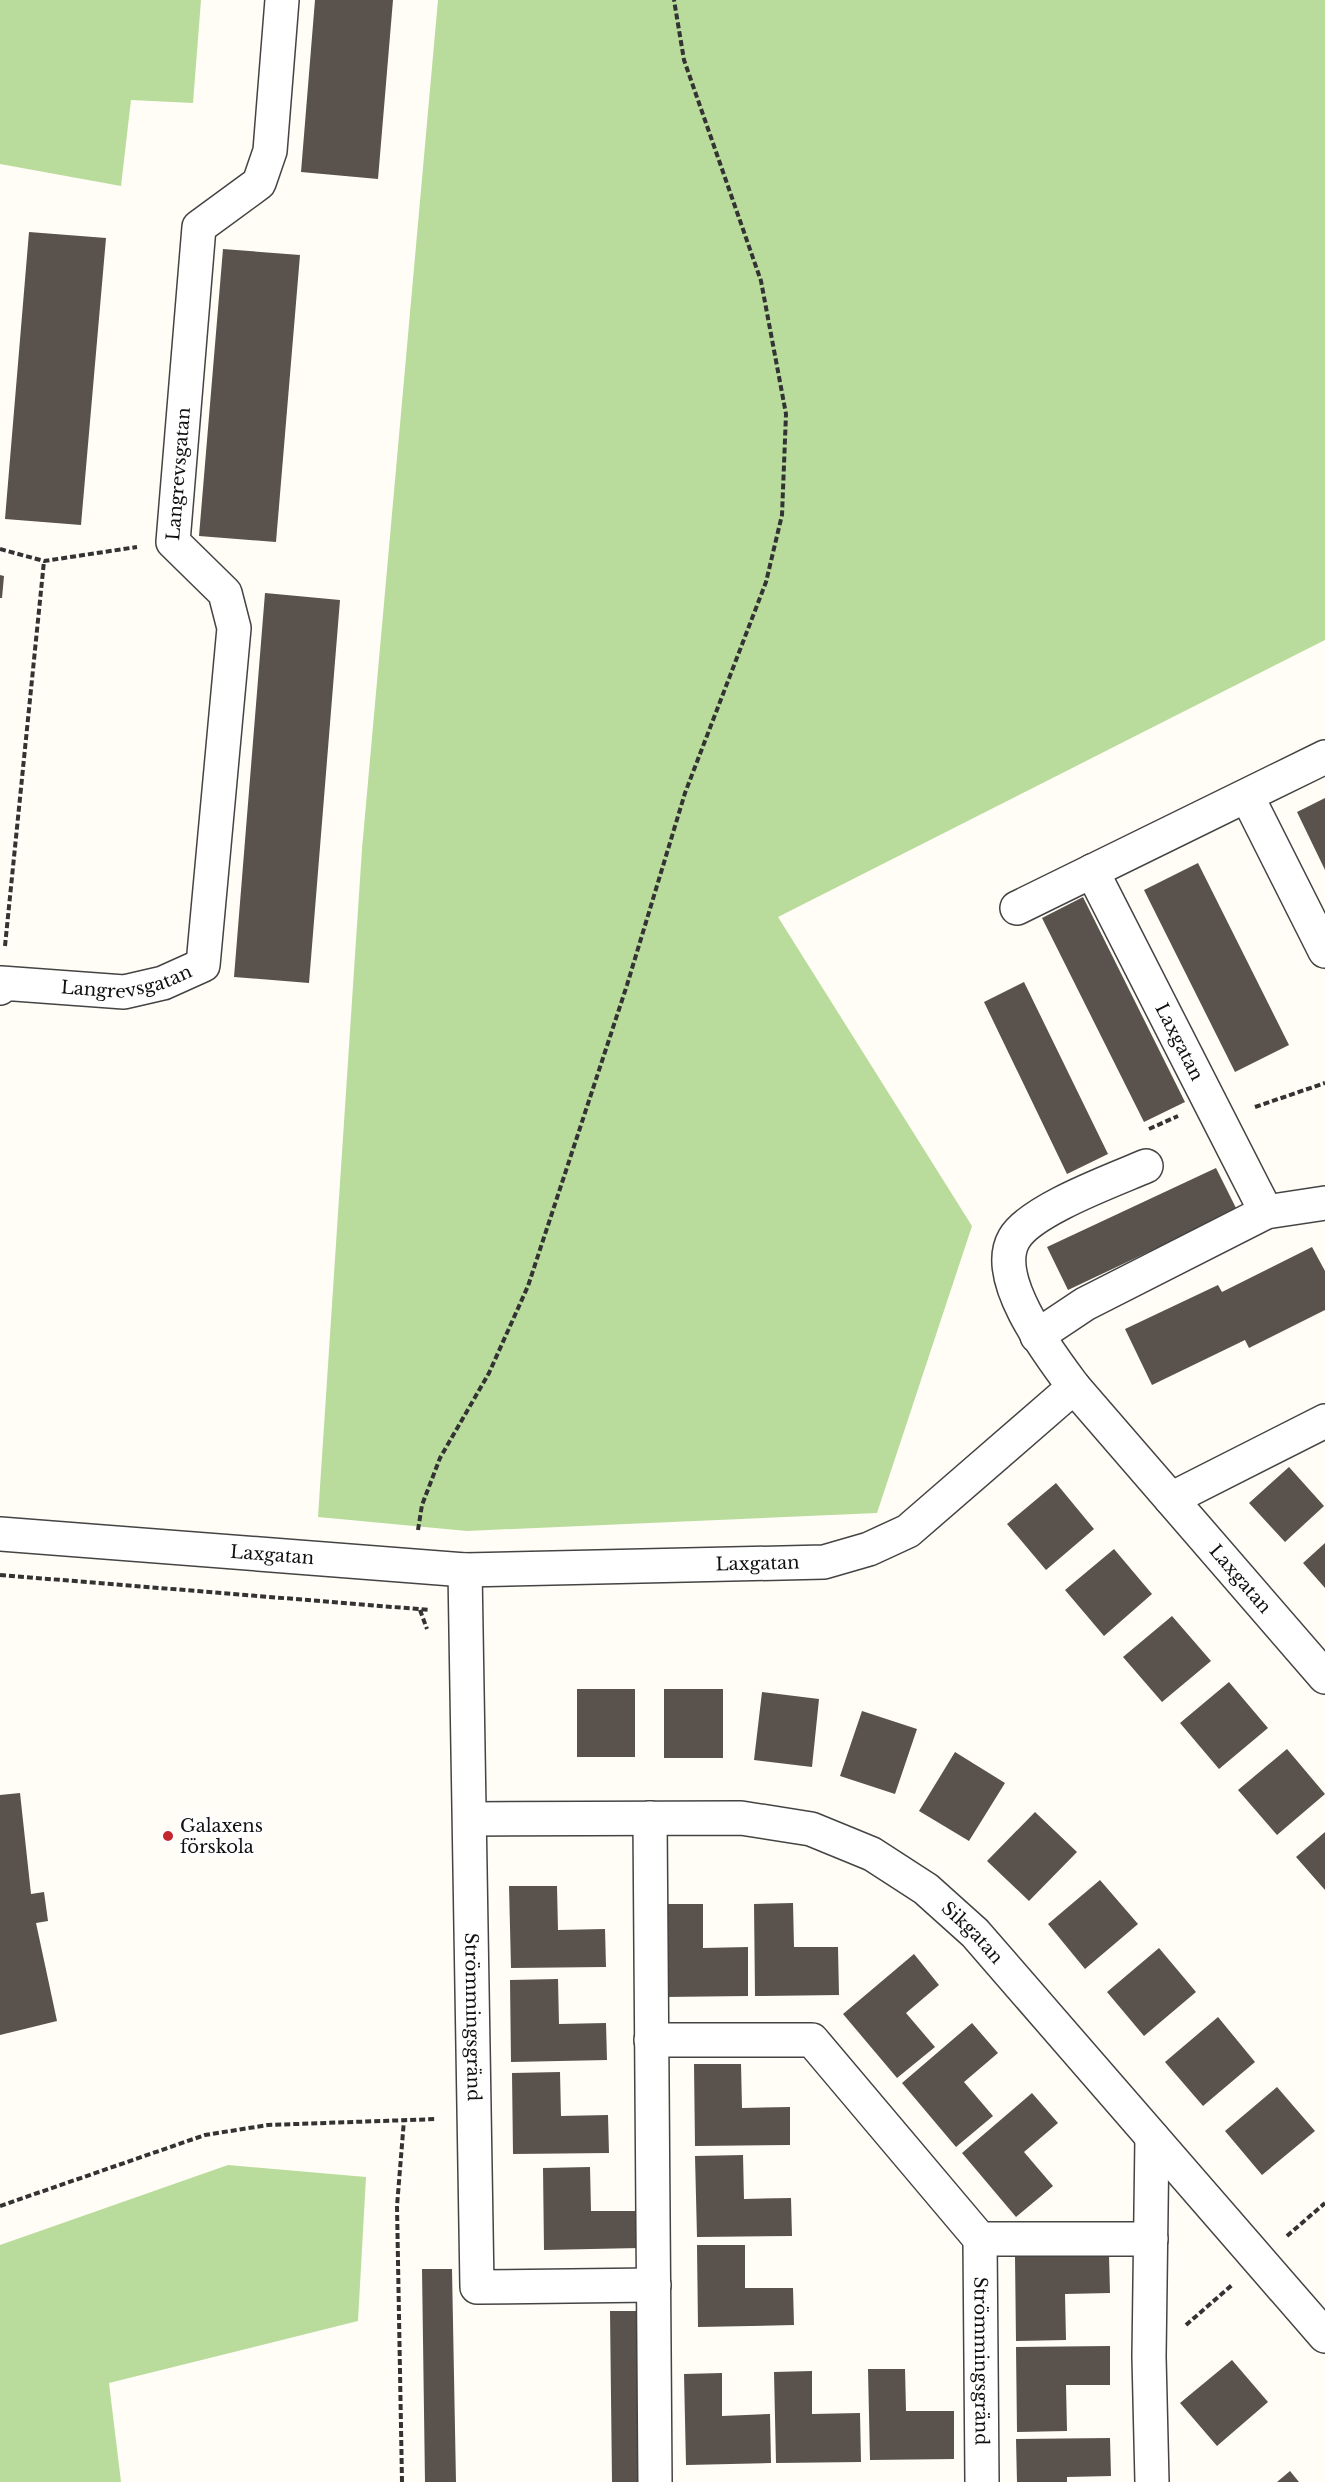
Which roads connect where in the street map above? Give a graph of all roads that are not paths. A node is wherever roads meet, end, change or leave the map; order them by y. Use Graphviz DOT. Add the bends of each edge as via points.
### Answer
graph roads {
  1 [pos="282,0"];
  2 [pos="1325,757"];
  3 [pos="1247,796"];
  4 [pos="1092,871"];
  5 [pos="1017,908"];
  6 [pos="1325,951"];
  7 [pos="1,985"];
  8 [pos="1146,1166"];
  9 [pos="1325,1203"];
  10 [pos="1266,1212"];
  11 [pos="1037,1336"];
  12 [pos="1074,1387"];
  13 [pos="1325,1421"];
  14 [pos="1171,1499"];
  15 [pos="0,1534"];
  16 [pos="465,1570"];
  17 [pos="1325,1677"];
  18 [pos="650,1818"];
  19 [pos="470,1819"];
  20 [pos="651,2040"];
  21 [pos="1152,2137"];
  22 [pos="980,2239"];
  23 [pos="1151,2240"];
  24 [pos="654,2285"];
  25 [pos="1325,2336"];
  26 [pos="656,2482"];
  27 [pos="982,2482"];
  28 [pos="1152,2482"];
  1 -- 7 [label="street, Langrevsgatan" via="270,152 260,183 199,227 173,542 225,593 234,628 203,965 163,983 124,992"];
  2 -- 3 [label="street"];
  3 -- 4 [label="street"];
  3 -- 6 [label="street"];
  4 -- 5 [label="street"];
  4 -- 10 [label="street, Laxgatan"];
  8 -- 11 [label="street" via="1039,1215 1014,1239 1011,1286"];
  9 -- 10 [label="street"];
  10 -- 11 [label="street" via="1085,1304"];
  11 -- 12 [label="street"];
  12 -- 14 [label="street, Laxgatan"];
  12 -- 16 [label="street, Laxgatan" via="908,1531 869,1549 824,1562"];
  13 -- 14 [label="street"];
  14 -- 17 [label="street, Laxgatan"];
  15 -- 16 [label="street, Laxgatan"];
  16 -- 19 [label="street, Strömmingsgränd"];
  18 -- 19 [label="street, Sikgatan"];
  18 -- 20 [label="street"];
  18 -- 21 [label="street, Sikgatan" via="741,1818 811,1829 881,1860 926,1889 975,1933"];
  19 -- 24 [label="street, Strömmingsgränd" via="477,2287"];
  20 -- 22 [label="street" via="812,2040"];
  20 -- 24 [label="street"];
  21 -- 23 [label="street"];
  21 -- 25 [label="street, Sikgatan"];
  22 -- 23 [label="street"];
  22 -- 27 [label="street, Strömmingsgränd"];
  23 -- 28 [label="street"];
  24 -- 26 [label="street"];
}
